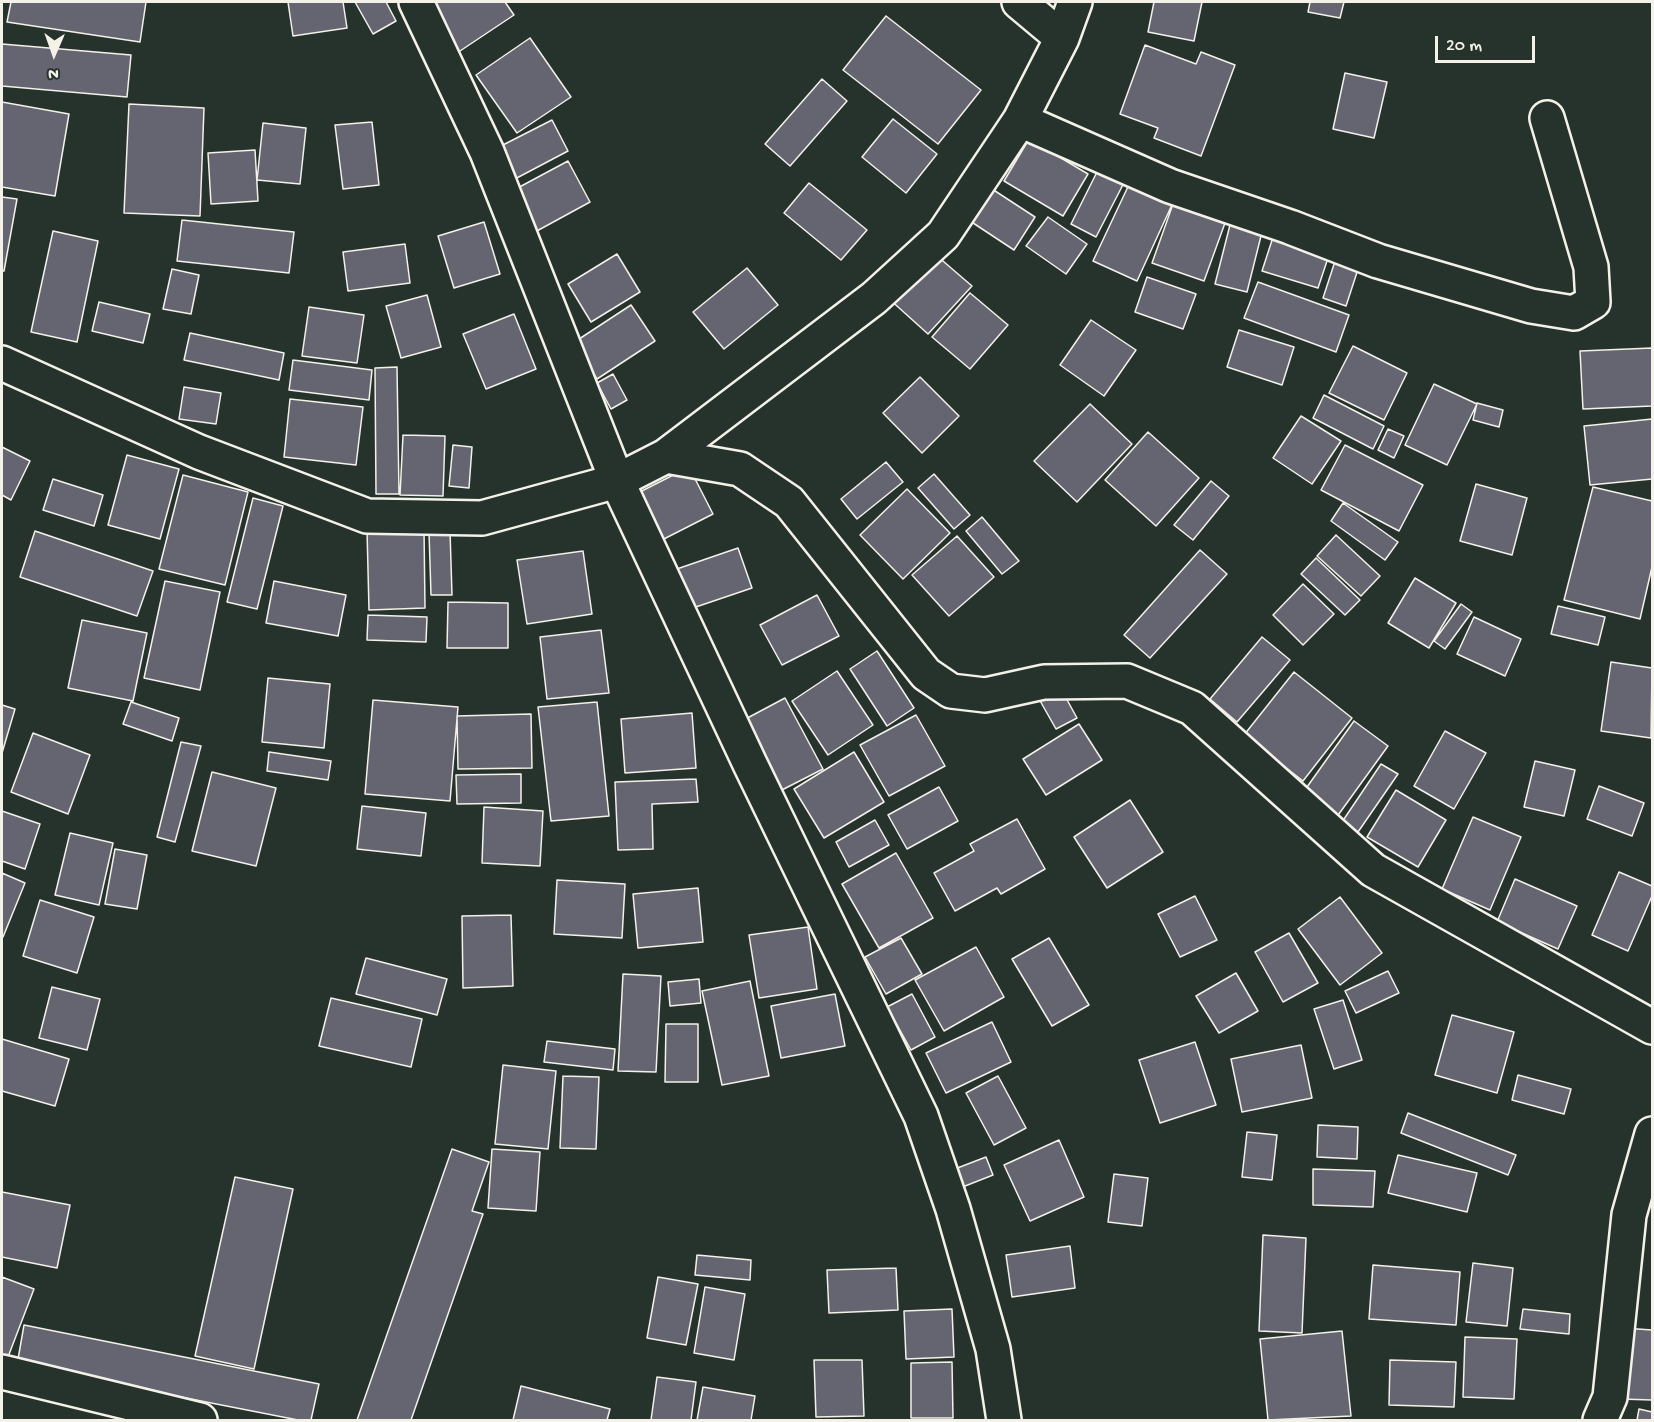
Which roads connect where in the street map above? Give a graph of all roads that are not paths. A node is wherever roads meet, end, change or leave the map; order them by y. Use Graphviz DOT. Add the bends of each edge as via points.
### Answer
graph roads {
  1 [pos="416,2"];
  2 [pos="1020,2"];
  3 [pos="1075,2"];
  4 [pos="1062,38"];
  5 [pos="1547,118"];
  6 [pos="1020,120"];
  7 [pos="2,363"];
  8 [pos="666,456"];
  9 [pos="617,481"];
  10 [pos="1653,1027"];
  11 [pos="1653,1134"];
  12 [pos="1641,1221"];
  13 [pos="2,1372"];
  14 [pos="200,1420"];
  15 [pos="1004,1420"];
  16 [pos="1600,1420"];
  1 -- 9 [label="street" via="486,152"];
  2 -- 4 [label="street"];
  3 -- 4 [label="street"];
  4 -- 6 [label="street"];
  5 -- 6 [label="street" via="1591,267 1593,302 1574,313 1531,306 1378,261 1170,186"];
  6 -- 8 [label="street" via="943,235 874,298"];
  7 -- 9 [label="street" via="199,452 367,516 482,518"];
  8 -- 9 [label="street"];
  8 -- 10 [label="street" via="740,469 789,502 926,674 951,691 985,695 1044,682 1127,681 1192,708 1373,870"];
  9 -- 15 [label="street" via="921,1116 953,1209 993,1349"];
  11 -- 12 [label="street"];
  12 -- 16 [label="street" via="1610,1397"];
  13 -- 14 [label="street"];
}
